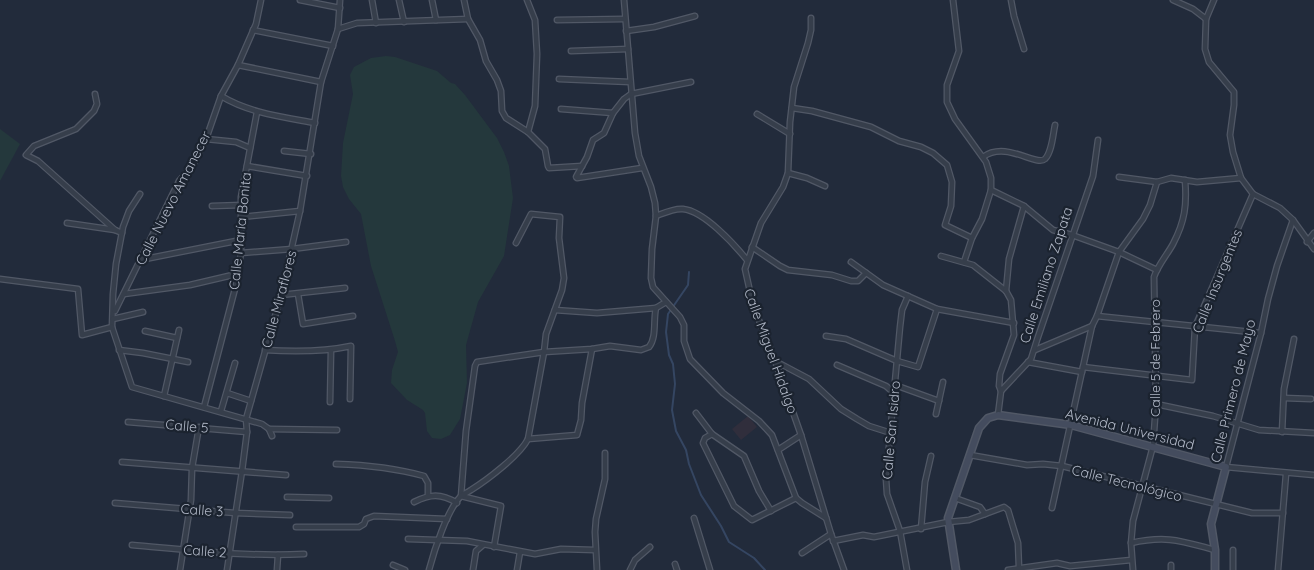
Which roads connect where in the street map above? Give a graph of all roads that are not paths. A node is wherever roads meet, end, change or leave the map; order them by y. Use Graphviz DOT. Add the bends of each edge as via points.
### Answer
graph roads {
  1 [pos="261,0"];
  2 [pos="300,0"];
  3 [pos="340,0"];
  4 [pos="372,0"];
  5 [pos="399,0"];
  6 [pos="432,0"];
  7 [pos="464,0"];
  8 [pos="527,0"];
  9 [pos="624,0"];
  10 [pos="953,0"];
  11 [pos="1011,0"];
  12 [pos="1173,0"];
  13 [pos="1214,0"];
  14 [pos="340,8"];
  15 [pos="695,16"];
  16 [pos="811,18"];
  17 [pos="468,19"];
  18 [pos="624,19"];
  19 [pos="1206,19"];
  20 [pos="436,20"];
  21 [pos="557,20"];
  22 [pos="404,22"];
  23 [pos="376,23"];
  24 [pos="338,29"];
  25 [pos="253,30"];
  26 [pos="626,31"];
  27 [pos="333,46"];
  28 [pos="1024,48"];
  29 [pos="628,49"];
  30 [pos="571,51"];
  31 [pos="238,66"];
  32 [pos="559,79"];
  33 [pos="321,82"];
  34 [pos="630,82"];
  35 [pos="691,82"];
  36 [pos="95,94"];
  37 [pos="631,94"];
  38 [pos="221,96"];
  39 [pos="792,108"];
  40 [pos="561,109"];
  41 [pos="257,112"];
  42 [pos="613,113"];
  43 [pos="757,114"];
  44 [pos="314,123"];
  45 [pos="1055,125"];
  46 [pos="528,132"];
  47 [pos="790,134"];
  48 [pos="206,138"];
  49 [pos="1098,140"];
  50 [pos="250,148"];
  51 [pos="284,151"];
  52 [pos="310,154"];
  53 [pos="983,157"];
  54 [pos="247,166"];
  55 [pos="582,166"];
  56 [pos="642,168"];
  57 [pos="788,173"];
  58 [pos="307,176"];
  59 [pos="1118,177"];
  60 [pos="1241,178"];
  61 [pos="1185,180"];
  62 [pos="1157,182"];
  63 [pos="825,186"];
  64 [pos="990,190"];
  65 [pos="140,194"];
  66 [pos="1253,194"];
  67 [pos="242,205"];
  68 [pos="212,206"];
  69 [pos="1024,206"];
  70 [pos="300,211"];
  71 [pos="656,216"];
  72 [pos="242,217"];
  73 [pos="1293,220"];
  74 [pos="67,223"];
  75 [pos="115,230"];
  76 [pos="122,233"];
  77 [pos="1314,233"];
  78 [pos="1072,235"];
  79 [pos="972,238"];
  80 [pos="241,240"];
  81 [pos="346,242"];
  82 [pos="1307,242"];
  83 [pos="516,243"];
  84 [pos="752,247"];
  85 [pos="292,249"];
  86 [pos="1314,249"];
  87 [pos="1119,252"];
  88 [pos="241,253"];
  89 [pos="942,256"];
  90 [pos="140,260"];
  91 [pos="747,260"];
  92 [pos="851,262"];
  93 [pos="964,262"];
  94 [pos="1157,270"];
  95 [pos="866,273"];
  96 [pos="237,274"];
  97 [pos="0,279"];
  98 [pos="346,288"];
  99 [pos="1006,291"];
  100 [pos="124,294"];
  101 [pos="298,294"];
  102 [pos="281,295"];
  103 [pos="908,296"];
  104 [pos="666,302"];
  105 [pos="656,308"];
  106 [pos="937,309"];
  107 [pos="555,310"];
  108 [pos="114,312"];
  109 [pos="143,312"];
  110 [pos="352,316"];
  111 [pos="1097,316"];
  112 [pos="113,319"];
  113 [pos="1014,323"];
  114 [pos="1155,323"];
  115 [pos="1092,326"];
  116 [pos="112,327"];
  117 [pos="1195,327"];
  118 [pos="179,330"];
  119 [pos="145,331"];
  120 [pos="1261,333"];
  121 [pos="826,336"];
  122 [pos="177,338"];
  123 [pos="1294,339"];
  124 [pos="592,349"];
  125 [pos="119,350"];
  126 [pos="265,350"];
  127 [pos="331,350"];
  128 [pos="1035,350"];
  129 [pos="544,352"];
  130 [pos="172,358"];
  131 [pos="897,360"];
  132 [pos="775,361"];
  133 [pos="188,362"];
  134 [pos="1028,362"];
  135 [pos="235,364"];
  136 [pos="837,365"];
  137 [pos="1082,369"];
  138 [pos="1156,376"];
  139 [pos="943,382"];
  140 [pos="895,385"];
  141 [pos="1001,391"];
  142 [pos="227,393"];
  143 [pos="894,393"];
  144 [pos="164,396"];
  145 [pos="1284,398"];
  146 [pos="350,399"];
  147 [pos="1311,399"];
  148 [pos="251,401"];
  149 [pos="939,401"];
  150 [pos="330,402"];
  151 [pos="1156,404"];
  152 [pos="204,407"];
  153 [pos="221,411"];
  154 [pos="696,413"];
  155 [pos="936,414"];
  156 [pos="998,415"];
  157 [pos="246,419"];
  158 [pos="128,422"];
  159 [pos="1238,423"];
  160 [pos="1071,425"];
  161 [pos="200,427"];
  162 [pos="269,429"];
  163 [pos="337,430"];
  164 [pos="247,432"];
  165 [pos="1282,432"];
  166 [pos="891,433"];
  167 [pos="1314,433"];
  168 [pos="712,434"];
  169 [pos="801,435"];
  170 [pos="272,436"];
  171 [pos="528,439"];
  172 [pos="1153,446"];
  173 [pos="778,450"];
  174 [pos="605,453"];
  175 [pos="970,455"];
  176 [pos="931,456"];
  177 [pos="122,462"];
  178 [pos="336,464"];
  179 [pos="1062,466"];
  180 [pos="1226,467"];
  181 [pos="192,468"];
  182 [pos="242,471"];
  183 [pos="286,474"];
  184 [pos="1286,474"];
  185 [pos="1314,475"];
  186 [pos="1142,487"];
  187 [pos="428,495"];
  188 [pos="461,496"];
  189 [pos="287,497"];
  190 [pos="330,498"];
  191 [pos="796,498"];
  192 [pos="955,498"];
  193 [pos="414,502"];
  194 [pos="115,503"];
  195 [pos="456,503"];
  196 [pos="1216,505"];
  197 [pos="1052,508"];
  198 [pos="189,509"];
  199 [pos="771,511"];
  200 [pos="235,513"];
  201 [pos="1283,513"];
  202 [pos="985,514"];
  203 [pos="290,515"];
  204 [pos="694,518"];
  205 [pos="826,518"];
  206 [pos="447,519"];
  207 [pos="948,522"];
  208 [pos="296,527"];
  209 [pos="921,529"];
  210 [pos="900,531"];
  211 [pos="831,534"];
  212 [pos="408,539"];
  213 [pos="438,540"];
  214 [pos="467,541"];
  215 [pos="833,541"];
  216 [pos="1131,543"];
  217 [pos="132,544"];
  218 [pos="483,545"];
  219 [pos="650,547"];
  220 [pos="494,548"];
  221 [pos="182,549"];
  222 [pos="595,550"];
  223 [pos="1215,550"];
  224 [pos="1233,550"];
  225 [pos="476,551"];
  226 [pos="520,552"];
  227 [pos="230,553"];
  228 [pos="802,553"];
  229 [pos="304,554"];
  230 [pos="278,555"];
  231 [pos="1131,560"];
  232 [pos="392,564"];
  233 [pos="675,564"];
  234 [pos="1019,568"];
  235 [pos="1040,568"];
  236 [pos="180,570"];
  237 [pos="227,570"];
  238 [pos="277,570"];
  239 [pos="405,570"];
  240 [pos="428,570"];
  241 [pos="473,570"];
  242 [pos="517,570"];
  243 [pos="597,570"];
  244 [pos="630,570"];
  245 [pos="677,570"];
  246 [pos="710,570"];
  247 [pos="844,570"];
  248 [pos="906,570"];
  249 [pos="956,570"];
  250 [pos="1008,570"];
  251 [pos="1132,570"];
  252 [pos="1214,570"];
  253 [pos="1233,570"];
  254 [pos="1278,570"];
  1 -- 25 [label="street, Calle Nuevo Amanecer"];
  2 -- 14 [label="street"];
  3 -- 14 [label="street, Calle Miraflores"];
  4 -- 23 [label="street"];
  5 -- 22 [label="street"];
  6 -- 20 [label="street"];
  7 -- 17 [label="street"];
  8 -- 46 [label="street" via="535,20 537,54 535,106"];
  9 -- 18 [label="street"];
  10 -- 53 [label="street" via="958,51 947,85 947,102 955,119"];
  11 -- 28 [label="street"];
  12 -- 19 [label="street"];
  13 -- 19 [label="street"];
  14 -- 24 [label="street, Calle Miraflores"];
  15 -- 26 [label="street"];
  16 -- 39 [label="street, Calle Miguel Hidalgo"];
  17 -- 20 [label="street"];
  17 -- 46 [label="street" via="501,91 502,111 506,118"];
  18 -- 21 [label="street"];
  18 -- 26 [label="street"];
  19 -- 60 [label="street" via="1205,49 1209,62 1234,92 1230,135"];
  20 -- 22 [label="street"];
  22 -- 23 [label="street"];
  23 -- 24 [label="street" via="357,23"];
  24 -- 27 [label="street, Calle Miraflores"];
  25 -- 27 [label="street"];
  25 -- 31 [label="street, Calle Nuevo Amanecer"];
  26 -- 29 [label="street"];
  27 -- 33 [label="street, Calle Miraflores"];
  29 -- 30 [label="street"];
  29 -- 34 [label="street"];
  31 -- 33 [label="street"];
  31 -- 38 [label="street, Calle Nuevo Amanecer"];
  32 -- 34 [label="street"];
  33 -- 44 [label="street, Calle Miraflores"];
  34 -- 37 [label="street"];
  35 -- 37 [label="street"];
  36 -- 75 [label="street" via="94,111 76,129 34,146 26,155 38,161"];
  37 -- 42 [label="street"];
  37 -- 56 [label="street"];
  38 -- 41 [label="street"];
  38 -- 48 [label="street, Calle Nuevo Amanecer"];
  39 -- 47 [label="street, Calle Miguel Hidalgo"];
  39 -- 79 [label="street" via="871,127 933,153 946,165 952,182 951,206 945,225"];
  40 -- 42 [label="street"];
  41 -- 44 [label="street"];
  41 -- 50 [label="street, Calle María Bonita"];
  42 -- 55 [label="street" via="604,133 593,140"];
  43 -- 47 [label="street"];
  44 -- 52 [label="street, Calle Miraflores"];
  45 -- 53 [label="street" via="1045,159 1037,161 1002,150"];
  46 -- 55 [label="street" via="545,149 549,168"];
  47 -- 57 [label="street, Calle Miguel Hidalgo"];
  48 -- 50 [label="street" via="236,142"];
  48 -- 90 [label="street, Calle Nuevo Amanecer"];
  49 -- 78 [label="street, Calle Emiliano Zapata" via="1093,176"];
  50 -- 54 [label="street, Calle María Bonita"];
  51 -- 52 [label="street"];
  52 -- 58 [label="street, Calle Miraflores"];
  53 -- 64 [label="street" via="990,170"];
  54 -- 58 [label="street"];
  54 -- 67 [label="street, Calle María Bonita"];
  55 -- 56 [label="street" via="577,178"];
  56 -- 71 [label="street" via="651,187"];
  57 -- 63 [label="street"];
  57 -- 84 [label="street, Calle Miguel Hidalgo"];
  58 -- 70 [label="street, Calle Miraflores"];
  59 -- 62 [label="street"];
  60 -- 61 [label="street"];
  60 -- 66 [label="street"];
  61 -- 62 [label="street" via="1171,178"];
  61 -- 94 [label="street, Calle 5 de Febrero" via="1187,205 1183,221"];
  62 -- 87 [label="street" via="1143,219"];
  64 -- 69 [label="street"];
  64 -- 79 [label="street" via="982,219"];
  65 -- 76 [label="street" via="129,211"];
  66 -- 73 [label="street" via="1280,208"];
  66 -- 117 [label="street, Calle Insurgentes"];
  67 -- 68 [label="street"];
  67 -- 72 [label="street, Calle María Bonita"];
  69 -- 78 [label="street" via="1052,230"];
  69 -- 99 [label="street" via="1009,259"];
  70 -- 72 [label="street"];
  70 -- 85 [label="street, Calle Miraflores"];
  71 -- 91 [label="street" via="677,209 698,215 727,237"];
  71 -- 104 [label="street" via="651,278 653,287"];
  72 -- 80 [label="street, Calle María Bonita"];
  73 -- 82 [label="street"];
  73 -- 120 [label="street, Calle Primero de Mayo" via="1277,266"];
  74 -- 75 [label="street"];
  75 -- 76 [label="street"];
  76 -- 108 [label="street" via="113,294"];
  77 -- 82 [label="street"];
  78 -- 87 [label="street"];
  78 -- 128 [label="street, Calle Emiliano Zapata"];
  79 -- 93 [label="street"];
  80 -- 88 [label="street, Calle María Bonita"];
  80 -- 90 [label="street"];
  81 -- 85 [label="street"];
  82 -- 86 [label="street"];
  83 -- 107 [label="street" via="531,214 560,217 564,278"];
  84 -- 91 [label="street, Calle Miguel Hidalgo"];
  84 -- 95 [label="street" via="788,270 832,275 851,281 858,281"];
  85 -- 88 [label="street"];
  85 -- 102 [label="street, Calle Miraflores"];
  87 -- 94 [label="street"];
  87 -- 111 [label="street"];
  88 -- 96 [label="street, Calle María Bonita"];
  89 -- 93 [label="street"];
  90 -- 100 [label="street, Calle Nuevo Amanecer"];
  91 -- 132 [label="street, Calle Miguel Hidalgo" via="745,275 753,305"];
  92 -- 95 [label="street"];
  93 -- 99 [label="street" via="973,265"];
  94 -- 114 [label="street, Calle 5 de Febrero" via="1154,278"];
  95 -- 103 [label="street"];
  96 -- 100 [label="street" via="190,285"];
  96 -- 152 [label="street, Calle María Bonita"];
  97 -- 116 [label="street" via="78,289 82,334"];
  98 -- 101 [label="street"];
  99 -- 113 [label="street" via="1011,300"];
  100 -- 108 [label="street, Calle Nuevo Amanecer"];
  101 -- 102 [label="street"];
  101 -- 110 [label="street" via="303,324"];
  102 -- 126 [label="street, Calle Miraflores"];
  103 -- 106 [label="street"];
  103 -- 131 [label="street, Calle San Isidro" via="902,310"];
  104 -- 105 [label="street"];
  104 -- 173 [label="street" via="684,325 684,341 690,359 723,393 759,421 772,435"];
  105 -- 107 [label="street" via="597,312"];
  105 -- 124 [label="street" via="653,339 649,347 641,350 610,346"];
  106 -- 113 [label="street"];
  106 -- 131 [label="street" via="918,368"];
  107 -- 129 [label="street" via="546,334"];
  108 -- 112 [label="street"];
  109 -- 112 [label="street"];
  111 -- 114 [label="street"];
  111 -- 115 [label="street"];
  112 -- 116 [label="street"];
  113 -- 141 [label="street" via="1013,340 1000,374"];
  114 -- 117 [label="street"];
  114 -- 138 [label="street, Calle 5 de Febrero"];
  115 -- 128 [label="street"];
  115 -- 137 [label="street"];
  116 -- 125 [label="street"];
  117 -- 120 [label="street"];
  117 -- 138 [label="street, Calle Insurgentes" via="1192,380"];
  118 -- 122 [label="street"];
  119 -- 122 [label="street"];
  120 -- 159 [label="street, Calle Primero de Mayo"];
  121 -- 131 [label="street" via="846,339"];
  122 -- 130 [label="street"];
  123 -- 145 [label="street"];
  124 -- 129 [label="street"];
  124 -- 171 [label="street" via="577,435"];
  125 -- 130 [label="street"];
  125 -- 144 [label="street" via="132,387"];
  126 -- 127 [label="street"];
  126 -- 148 [label="street, Calle Miraflores"];
  127 -- 146 [label="street" via="351,346"];
  127 -- 150 [label="street"];
  128 -- 134 [label="street, Calle Emiliano Zapata"];
  129 -- 171 [label="street"];
  129 -- 188 [label="street" via="478,362 475,366"];
  130 -- 133 [label="street"];
  130 -- 144 [label="street"];
  131 -- 140 [label="street, Calle San Isidro"];
  132 -- 166 [label="street" via="808,379 857,419"];
  132 -- 169 [label="street, Calle Miguel Hidalgo"];
  134 -- 137 [label="street, Calle Insurgentes"];
  134 -- 141 [label="street, Calle Emiliano Zapata"];
  135 -- 142 [label="street"];
  136 -- 143 [label="street" via="886,386"];
  137 -- 138 [label="street, Calle Insurgentes"];
  137 -- 160 [label="street"];
  138 -- 151 [label="street, Calle 5 de Febrero"];
  139 -- 149 [label="street"];
  140 -- 143 [label="street, Calle San Isidro"];
  140 -- 149 [label="street"];
  141 -- 156 [label="street"];
  142 -- 148 [label="street"];
  142 -- 153 [label="street"];
  143 -- 166 [label="street, Calle San Isidro"];
  144 -- 152 [label="street"];
  145 -- 147 [label="street"];
  145 -- 165 [label="street"];
  148 -- 157 [label="street, Calle Miraflores"];
  149 -- 155 [label="street"];
  151 -- 159 [label="street"];
  151 -- 172 [label="street, Calle 5 de Febrero"];
  152 -- 153 [label="street"];
  153 -- 157 [label="street"];
  154 -- 168 [label="street"];
  156 -- 160 [label="street, Avenida Universidad"];
  156 -- 175 [label="street" via="988,418 978,428"];
  157 -- 162 [label="street"];
  157 -- 164 [label="street, Calle Miraflores"];
  158 -- 161 [label="street, Calle 5"];
  159 -- 165 [label="street" via="1259,430"];
  159 -- 180 [label="street, Calle Primero de Mayo"];
  160 -- 172 [label="street, Avenida Universidad"];
  160 -- 179 [label="street"];
  161 -- 164 [label="street, Calle 5"];
  161 -- 181 [label="street"];
  162 -- 163 [label="street"];
  162 -- 170 [label="street"];
  164 -- 182 [label="street, Calle Miraflores"];
  165 -- 167 [label="street"];
  166 -- 210 [label="street, Calle San Isidro" via="887,494"];
  168 -- 199 [label="street" via="744,456"];
  168 -- 199 [label="street" via="704,442 734,506 752,520"];
  169 -- 173 [label="street"];
  169 -- 205 [label="street, Calle Miguel Hidalgo"];
  171 -- 188 [label="street" via="501,467"];
  172 -- 180 [label="street, Avenida Universidad"];
  172 -- 186 [label="street, Calle 5 de Febrero"];
  173 -- 191 [label="street"];
  174 -- 222 [label="street" via="605,479 596,519"];
  175 -- 179 [label="street, Calle Tecnológico" via="1027,465"];
  175 -- 192 [label="street"];
  176 -- 209 [label="street"];
  177 -- 181 [label="street"];
  178 -- 187 [label="street" via="378,466 424,476"];
  179 -- 186 [label="street, Calle Tecnológico"];
  179 -- 197 [label="street"];
  180 -- 184 [label="street, Avenida Universidad"];
  180 -- 196 [label="street, Calle Primero de Mayo"];
  181 -- 182 [label="street"];
  181 -- 198 [label="street"];
  182 -- 183 [label="street"];
  182 -- 200 [label="street, Calle Miraflores"];
  184 -- 185 [label="street, Avenida Universidad"];
  184 -- 201 [label="street"];
  186 -- 196 [label="street, Calle Tecnológico"];
  186 -- 216 [label="street, Calle 5 de Febrero"];
  187 -- 193 [label="street"];
  187 -- 195 [label="street" via="449,498"];
  188 -- 195 [label="street"];
  188 -- 220 [label="street" via="501,506"];
  189 -- 190 [label="street"];
  191 -- 199 [label="street"];
  191 -- 205 [label="street"];
  192 -- 202 [label="street" via="980,507"];
  192 -- 207 [label="street"];
  194 -- 198 [label="street, Calle 3"];
  195 -- 206 [label="street"];
  196 -- 201 [label="street, Calle Tecnológico" via="1252,514"];
  196 -- 223 [label="street, Calle Primero de Mayo" via="1211,524"];
  198 -- 200 [label="street, Calle 3"];
  198 -- 221 [label="street"];
  200 -- 203 [label="street, Calle 3"];
  200 -- 227 [label="street, Calle Miraflores"];
  201 -- 254 [label="street"];
  202 -- 207 [label="street" via="970,520"];
  202 -- 234 [label="street" via="1004,507 1008,510 1018,543"];
  204 -- 246 [label="street"];
  205 -- 211 [label="street, Calle Miguel Hidalgo"];
  206 -- 208 [label="street" via="374,516 366,518 359,527"];
  206 -- 213 [label="street"];
  207 -- 209 [label="street"];
  207 -- 249 [label="street"];
  209 -- 210 [label="street"];
  210 -- 215 [label="street"];
  210 -- 248 [label="street, Calle San Isidro"];
  211 -- 215 [label="street, Calle Miguel Hidalgo"];
  211 -- 228 [label="street"];
  212 -- 213 [label="street"];
  213 -- 214 [label="street"];
  213 -- 240 [label="street"];
  214 -- 218 [label="street"];
  214 -- 225 [label="street"];
  215 -- 247 [label="street, Calle Miguel Hidalgo"];
  216 -- 223 [label="street" via="1171,538"];
  216 -- 231 [label="street, Calle 5 de Febrero"];
  217 -- 221 [label="street, Calle 2"];
  218 -- 220 [label="street"];
  218 -- 225 [label="street"];
  219 -- 244 [label="street" via="635,560"];
  220 -- 226 [label="street"];
  221 -- 227 [label="street, Calle 2"];
  221 -- 236 [label="street"];
  222 -- 226 [label="street"];
  222 -- 243 [label="street"];
  223 -- 252 [label="street, Calle Primero de Mayo"];
  224 -- 253 [label="street"];
  225 -- 241 [label="street"];
  226 -- 242 [label="street"];
  227 -- 230 [label="street, Calle 2"];
  227 -- 237 [label="street, Calle Miraflores"];
  229 -- 230 [label="street, Calle 2"];
  230 -- 238 [label="street"];
  231 -- 235 [label="street"];
  231 -- 251 [label="street, Calle 5 de Febrero"];
  232 -- 239 [label="street"];
  233 -- 245 [label="street"];
  234 -- 235 [label="street"];
  234 -- 250 [label="street"];
}
